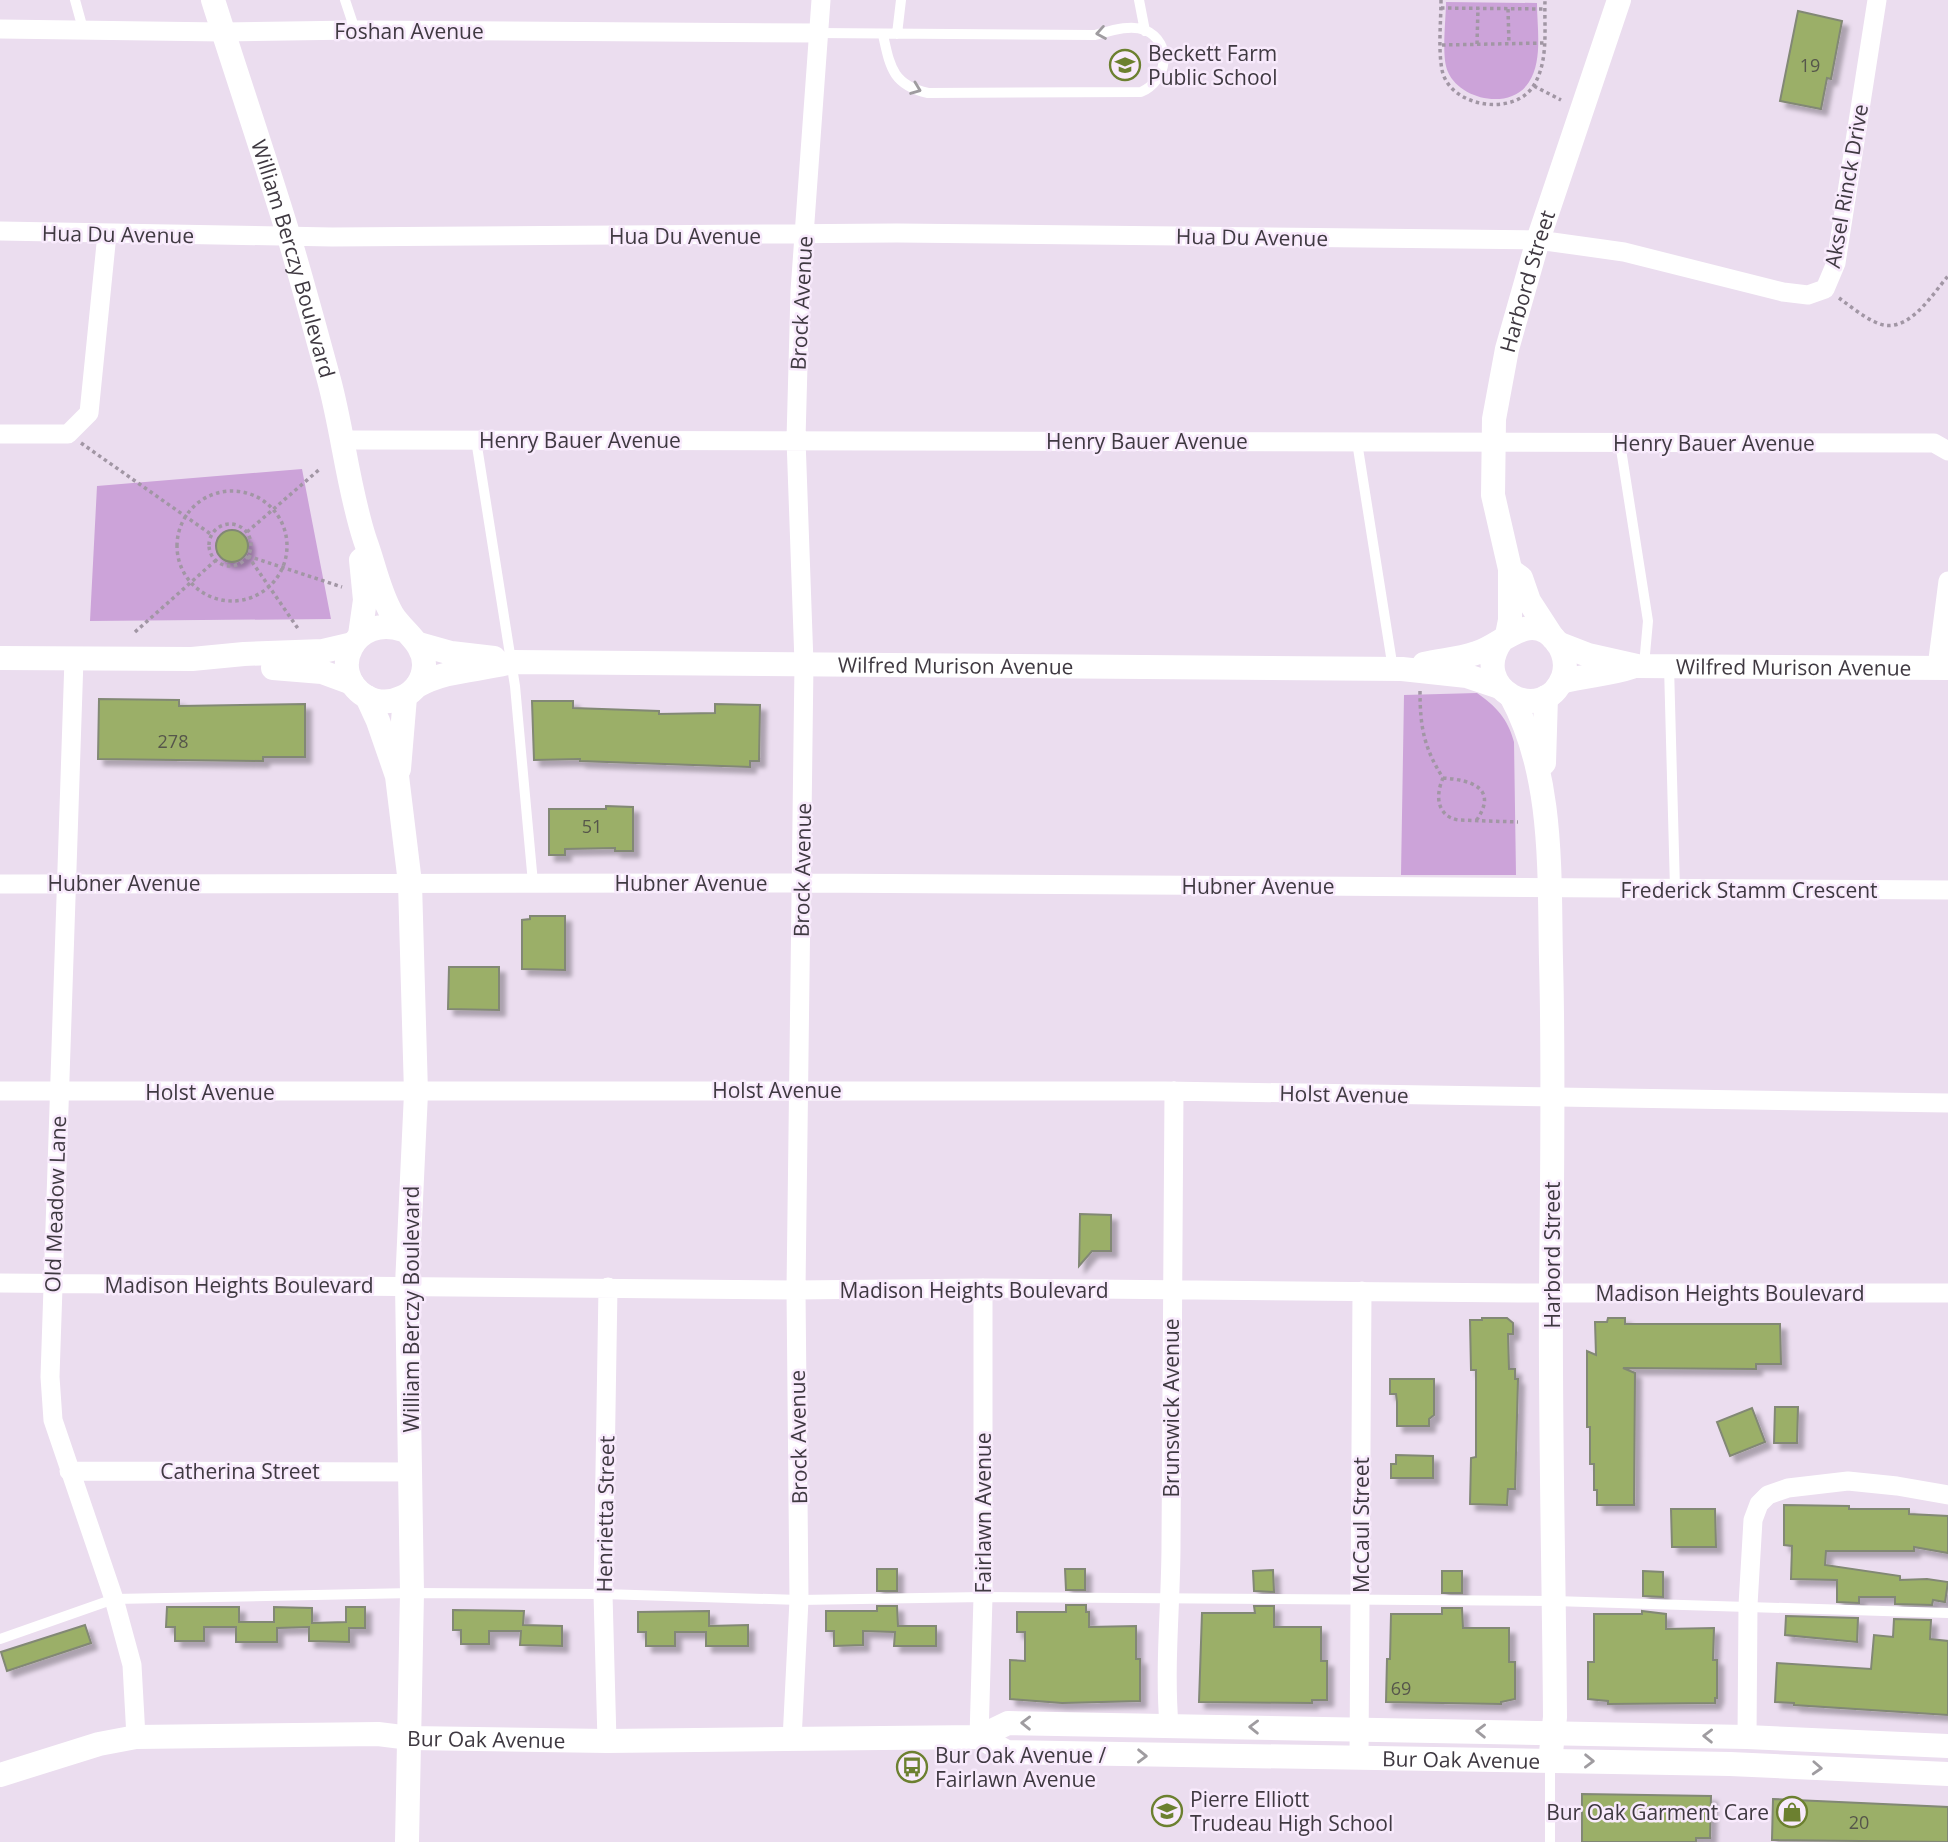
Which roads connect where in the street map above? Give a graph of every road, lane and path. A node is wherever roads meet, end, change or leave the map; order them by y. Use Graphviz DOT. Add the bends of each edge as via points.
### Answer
graph roads {
  1 [pos="75,0"];
  2 [pos="213,0"];
  3 [pos="345,0"];
  4 [pos="821,0"];
  5 [pos="901,0"];
  6 [pos="1139,0"];
  7 [pos="1441,0"];
  8 [pos="1545,0"];
  9 [pos="1619,0"];
  10 [pos="1877,0"];
  11 [pos="1441,8"];
  12 [pos="1478,8"];
  13 [pos="1508,9"];
  14 [pos="1544,9"];
  15 [pos="0,29"];
  16 [pos="83,29"];
  17 [pos="355,30"];
  18 [pos="1145,31"];
  19 [pos="223,32"];
  20 [pos="818,33"];
  21 [pos="897,34"];
  22 [pos="883,35"];
  23 [pos="1544,43"];
  24 [pos="1477,44"];
  25 [pos="1509,44"];
  26 [pos="1442,45"];
  27 [pos="1534,86"];
  28 [pos="1561,100"];
  29 [pos="0,231"];
  30 [pos="107,234"];
  31 [pos="804,235"];
  32 [pos="289,236"];
  33 [pos="1538,240"];
  34 [pos="1948,276"];
  35 [pos="1825,289"];
  36 [pos="0,434"];
  37 [pos="68,434"];
  38 [pos="796,439"];
  39 [pos="344,440"];
  40 [pos="476,440"];
  41 [pos="1357,442"];
  42 [pos="1494,443"];
  43 [pos="1620,443"];
  44 [pos="1948,451"];
  45 [pos="321,468"];
  46 [pos="274,509"];
  47 [pos="185,515"];
  48 [pos="359,521"];
  49 [pos="247,532"];
  50 [pos="212,534"];
  51 [pos="248,556"];
  52 [pos="216,559"];
  53 [pos="284,568"];
  54 [pos="1510,569"];
  55 [pos="1948,582"];
  56 [pos="190,583"];
  57 [pos="270,587"];
  58 [pos="345,589"];
  59 [pos="135,632"];
  60 [pos="303,634"];
  61 [pos="411,637"];
  62 [pos="1505,638"];
  63 [pos="356,639"];
  64 [pos="1555,640"];
  65 [pos="0,657"];
  66 [pos="74,659"];
  67 [pos="192,659"];
  68 [pos="512,662"];
  69 [pos="804,663"];
  70 [pos="1641,666"];
  71 [pos="1669,666"];
  72 [pos="1942,668"];
  73 [pos="1398,669"];
  74 [pos="1420,689"];
  75 [pos="1553,689"];
  76 [pos="360,690"];
  77 [pos="411,692"];
  78 [pos="1505,692"];
  79 [pos="397,776"];
  80 [pos="1443,778"];
  81 [pos="1541,778"];
  82 [pos="1476,821"];
  83 [pos="1518,822"];
  84 [pos="67,883"];
  85 [pos="410,883"];
  86 [pos="533,883"];
  87 [pos="801,883"];
  88 [pos="0,884"];
  89 [pos="1549,888"];
  90 [pos="1675,890"];
  91 [pos="1948,890"];
  92 [pos="800,1089"];
  93 [pos="0,1091"];
  94 [pos="60,1091"];
  95 [pos="1174,1091"];
  96 [pos="416,1093"];
  97 [pos="1553,1098"];
  98 [pos="1948,1103"];
  99 [pos="0,1283"];
  100 [pos="52,1284"];
  101 [pos="407,1285"];
  102 [pos="608,1287"];
  103 [pos="983,1288"];
  104 [pos="796,1290"];
  105 [pos="1170,1291"];
  106 [pos="1362,1291"];
  107 [pos="1551,1291"];
  108 [pos="1948,1293"];
  109 [pos="69,1471"];
  110 [pos="411,1472"];
  111 [pos="1948,1495"];
  112 [pos="412,1593"];
  113 [pos="603,1594"];
  114 [pos="983,1597"];
  115 [pos="114,1599"];
  116 [pos="799,1600"];
  117 [pos="1171,1600"];
  118 [pos="1360,1600"];
  119 [pos="1554,1601"];
  120 [pos="1748,1605"];
  121 [pos="1948,1613"];
  122 [pos="0,1639"];
  123 [pos="1169,1725"];
  124 [pos="1360,1728"];
  125 [pos="1553,1733"];
  126 [pos="136,1737"];
  127 [pos="979,1737"];
  128 [pos="1747,1737"];
  129 [pos="410,1738"];
  130 [pos="792,1740"];
  131 [pos="607,1741"];
  132 [pos="1948,1746"];
  133 [pos="1359,1758"];
  134 [pos="1550,1761"];
  135 [pos="1948,1774"];
  136 [pos="0,1775"];
  137 [pos="407,1842"];
  138 [pos="1550,1842"];
  1 -- 16 [label="lane"];
  2 -- 19 [label="street, William Berczy Boulevard"];
  3 -- 17 [label="lane"];
  4 -- 20 [label="street, Brock Avenue"];
  5 -- 21 [label="lane"];
  6 -- 18 [label="lane"];
  7 -- 11 [label="path"];
  8 -- 14 [label="path"];
  9 -- 33 [label="street, Harbord Street"];
  10 -- 35 [label="street, Aksel Rinck Drive" via="1836,263"];
  11 -- 12 [label="path"];
  11 -- 26 [label="path"];
  12 -- 13 [label="path"];
  12 -- 24 [label="path"];
  13 -- 14 [label="path"];
  13 -- 25 [label="path"];
  14 -- 23 [label="path"];
  15 -- 16 [label="street, Foshan Avenue"];
  16 -- 19 [label="street, Foshan Avenue"];
  17 -- 19 [label="street, Foshan Avenue"];
  17 -- 20 [label="street, Foshan Avenue"];
  18 -- 21 [label="lane, one-way"];
  22 -- 18 [label="lane, one-way" via="894,74 915,90 928,93 1132,92 1151,88 1165,59 1162,47"];
  19 -- 32 [label="street, William Berczy Boulevard"];
  20 -- 22 [label="lane"];
  20 -- 31 [label="street, Brock Avenue"];
  21 -- 22 [label="lane"];
  23 -- 25 [label="path"];
  23 -- 27 [label="path" via="1544,62"];
  24 -- 25 [label="path"];
  24 -- 26 [label="path"];
  26 -- 27 [label="path" via="1442,73 1455,91 1476,102 1507,104"];
  27 -- 28 [label="path"];
  29 -- 30 [label="street, Hua Du Avenue"];
  30 -- 32 [label="street, Hua Du Avenue"];
  30 -- 37 [label="street" via="89,413"];
  31 -- 32 [label="street, Hua Du Avenue"];
  31 -- 33 [label="street, Hua Du Avenue"];
  31 -- 38 [label="street, Brock Avenue"];
  32 -- 39 [label="street, William Berczy Boulevard"];
  33 -- 35 [label="street, Aksel Rinck Drive" via="1624,252 1783,292 1808,295"];
  33 -- 42 [label="street, Harbord Street" via="1507,349"];
  34 -- 35 [label="path" via="1913,317 1896,325 1878,324"];
  36 -- 37 [label="street"];
  37 -- 47 [label="path"];
  38 -- 40 [label="street, Henry Bauer Avenue"];
  38 -- 41 [label="street, Henry Bauer Avenue"];
  38 -- 69 [label="street, Brock Avenue"];
  39 -- 40 [label="street, Henry Bauer Avenue"];
  39 -- 48 [label="street, William Berczy Boulevard"];
  40 -- 68 [label="lane"];
  41 -- 42 [label="street, Henry Bauer Avenue"];
  41 -- 73 [label="lane"];
  42 -- 43 [label="street, Henry Bauer Avenue"];
  42 -- 54 [label="street, Harbord Street" via="1493,495"];
  43 -- 44 [label="street, Henry Bauer Avenue" via="1934,443"];
  43 -- 70 [label="lane" via="1648,621"];
  45 -- 46 [label="path"];
  46 -- 47 [label="path" via="250,494 224,490 207,496"];
  46 -- 49 [label="path"];
  46 -- 53 [label="path" via="285,525 289,544"];
  47 -- 50 [label="path"];
  47 -- 56 [label="path" via="175,538 176,560"];
  48 -- 61 [label="street, William Berczy Boulevard" via="383,597"];
  48 -- 63 [label="street, William Berczy Boulevard" via="365,600"];
  49 -- 50 [label="path" via="228,524"];
  49 -- 51 [label="path"];
  50 -- 52 [label="path" via="209,548"];
  51 -- 52 [label="path" via="233,565"];
  51 -- 53 [label="path"];
  51 -- 57 [label="path"];
  52 -- 56 [label="path"];
  53 -- 57 [label="path"];
  53 -- 58 [label="path"];
  54 -- 62 [label="street, Harbord Street" via="1510,620"];
  54 -- 64 [label="street, Harbord Street" via="1521,578 1529,601"];
  55 -- 72 [label="street"];
  56 -- 57 [label="path" via="211,598 237,601"];
  56 -- 59 [label="path"];
  57 -- 60 [label="path"];
  61 -- 63 [label="street" via="381,625"];
  61 -- 68 [label="street, Wilfred Murison Avenue" via="452,653"];
  61 -- 77 [label="street" via="423,654 424,666"];
  62 -- 64 [label="street" via="1536,629"];
  62 -- 73 [label="street, Wilfred Murison Avenue" via="1478,653"];
  62 -- 78 [label="street" via="1493,658 1495,678"];
  63 -- 67 [label="street" via="323,651"];
  63 -- 76 [label="street" via="347,663"];
  64 -- 70 [label="street, Wilfred Murison Avenue" via="1588,655"];
  64 -- 75 [label="street" via="1565,662"];
  65 -- 66 [label="street"];
  66 -- 67 [label="street"];
  66 -- 84 [label="street, Old Meadow Lane"];
  67 -- 76 [label="street" via="322,672"];
  68 -- 69 [label="street, Wilfred Murison Avenue"];
  68 -- 77 [label="street, Wilfred Murison Avenue" via="451,671"];
  68 -- 86 [label="lane"];
  69 -- 73 [label="street, Wilfred Murison Avenue"];
  69 -- 87 [label="street, Brock Avenue"];
  70 -- 71 [label="street, Wilfred Murison Avenue"];
  70 -- 75 [label="street, Wilfred Murison Avenue" via="1581,676"];
  71 -- 72 [label="street, Wilfred Murison Avenue"];
  71 -- 90 [label="lane"];
  73 -- 78 [label="street, Wilfred Murison Avenue" via="1467,676"];
  74 -- 80 [label="path" via="1424,743"];
  75 -- 78 [label="street" via="1532,701"];
  75 -- 81 [label="street, Harbord Street"];
  76 -- 77 [label="street" via="380,702 393,702"];
  76 -- 79 [label="street, William Berczy Boulevard" via="379,721"];
  77 -- 79 [label="street, William Berczy Boulevard"];
  78 -- 81 [label="street, Harbord Street" via="1526,726"];
  79 -- 85 [label="street, William Berczy Boulevard"];
  80 -- 82 [label="path" via="1438,789 1444,814"];
  80 -- 82 [label="path" via="1478,785 1483,795"];
  81 -- 89 [label="street, Harbord Street"];
  82 -- 83 [label="path"];
  84 -- 85 [label="street, Hubner Avenue"];
  84 -- 88 [label="street, Hubner Avenue"];
  84 -- 94 [label="street, Old Meadow Lane"];
  85 -- 86 [label="street, Hubner Avenue"];
  85 -- 96 [label="street, William Berczy Boulevard"];
  86 -- 87 [label="street, Hubner Avenue"];
  87 -- 89 [label="street, Hubner Avenue"];
  87 -- 92 [label="street, Brock Avenue"];
  89 -- 90 [label="street, Frederick Stamm Crescent"];
  89 -- 97 [label="street, Harbord Street"];
  90 -- 91 [label="street, Frederick Stamm Crescent"];
  92 -- 95 [label="street, Holst Avenue"];
  92 -- 96 [label="street, Holst Avenue"];
  92 -- 104 [label="street, Brock Avenue"];
  93 -- 94 [label="street, Holst Avenue"];
  94 -- 96 [label="street, Holst Avenue"];
  94 -- 100 [label="street, Old Meadow Lane"];
  95 -- 97 [label="street, Holst Avenue"];
  95 -- 105 [label="street, Brunswick Avenue"];
  96 -- 101 [label="street, William Berczy Boulevard"];
  97 -- 98 [label="street"];
  97 -- 107 [label="street, Harbord Street"];
  99 -- 100 [label="street, Madison Heights Boulevard"];
  100 -- 101 [label="street, Madison Heights Boulevard"];
  100 -- 109 [label="street, Old Meadow Lane" via="53,1420"];
  101 -- 102 [label="street, Madison Heights Boulevard"];
  101 -- 110 [label="street, William Berczy Boulevard"];
  102 -- 104 [label="street, Madison Heights Boulevard"];
  102 -- 113 [label="street, Henrietta Street"];
  103 -- 104 [label="street, Madison Heights Boulevard"];
  103 -- 105 [label="street, Madison Heights Boulevard"];
  103 -- 114 [label="street, Fairlawn Avenue"];
  104 -- 116 [label="street, Brock Avenue"];
  105 -- 106 [label="street, Madison Heights Boulevard"];
  105 -- 117 [label="street, Brunswick Avenue"];
  106 -- 107 [label="street, Madison Heights Boulevard"];
  106 -- 118 [label="street, McCaul Street"];
  107 -- 108 [label="street, Madison Heights Boulevard"];
  107 -- 119 [label="street, Harbord Street"];
  109 -- 110 [label="street, Catherina Street"];
  109 -- 115 [label="street, Old Meadow Lane"];
  110 -- 112 [label="street, William Berczy Boulevard"];
  111 -- 120 [label="street" via="1848,1481 1788,1488 1768,1496 1753,1520"];
  112 -- 113 [label="lane"];
  112 -- 115 [label="lane"];
  112 -- 129 [label="street, William Berczy Boulevard"];
  113 -- 116 [label="lane"];
  113 -- 131 [label="street, Henrietta Street"];
  114 -- 116 [label="lane"];
  114 -- 117 [label="lane"];
  114 -- 127 [label="street, Fairlawn Avenue"];
  115 -- 122 [label="lane"];
  115 -- 126 [label="street, Old Meadow Lane" via="132,1665"];
  116 -- 130 [label="street, Brock Avenue"];
  117 -- 118 [label="lane"];
  117 -- 123 [label="street, Brunswick Avenue"];
  118 -- 119 [label="lane"];
  118 -- 124 [label="street, McCaul Street"];
  119 -- 120 [label="lane"];
  119 -- 125 [label="street, Harbord Street"];
  120 -- 121 [label="lane"];
  120 -- 128 [label="street"];
  124 -- 123 [label="street, Bur Oak Avenue, one-way"];
  123 -- 127 [label="street, Bur Oak Avenue, one-way" via="1008,1723"];
  125 -- 124 [label="street, Bur Oak Avenue, one-way"];
  124 -- 133 [label="street, McCaul Street"];
  128 -- 125 [label="street, Bur Oak Avenue, one-way"];
  125 -- 134 [label="street, Harbord Street"];
  126 -- 129 [label="street, Bur Oak Avenue" via="378,1734"];
  126 -- 136 [label="street, Bur Oak Avenue"];
  127 -- 130 [label="street, Bur Oak Avenue"];
  127 -- 133 [label="street, Bur Oak Avenue, one-way" via="1007,1752"];
  128 -- 132 [label="street, Bur Oak Avenue"];
  129 -- 131 [label="street, Bur Oak Avenue"];
  129 -- 137 [label="street, William Berczy Boulevard"];
  130 -- 131 [label="street, Bur Oak Avenue"];
  133 -- 134 [label="street, Bur Oak Avenue"];
  134 -- 135 [label="street, Bur Oak Avenue, one-way"];
  134 -- 138 [label="lane"];
}
